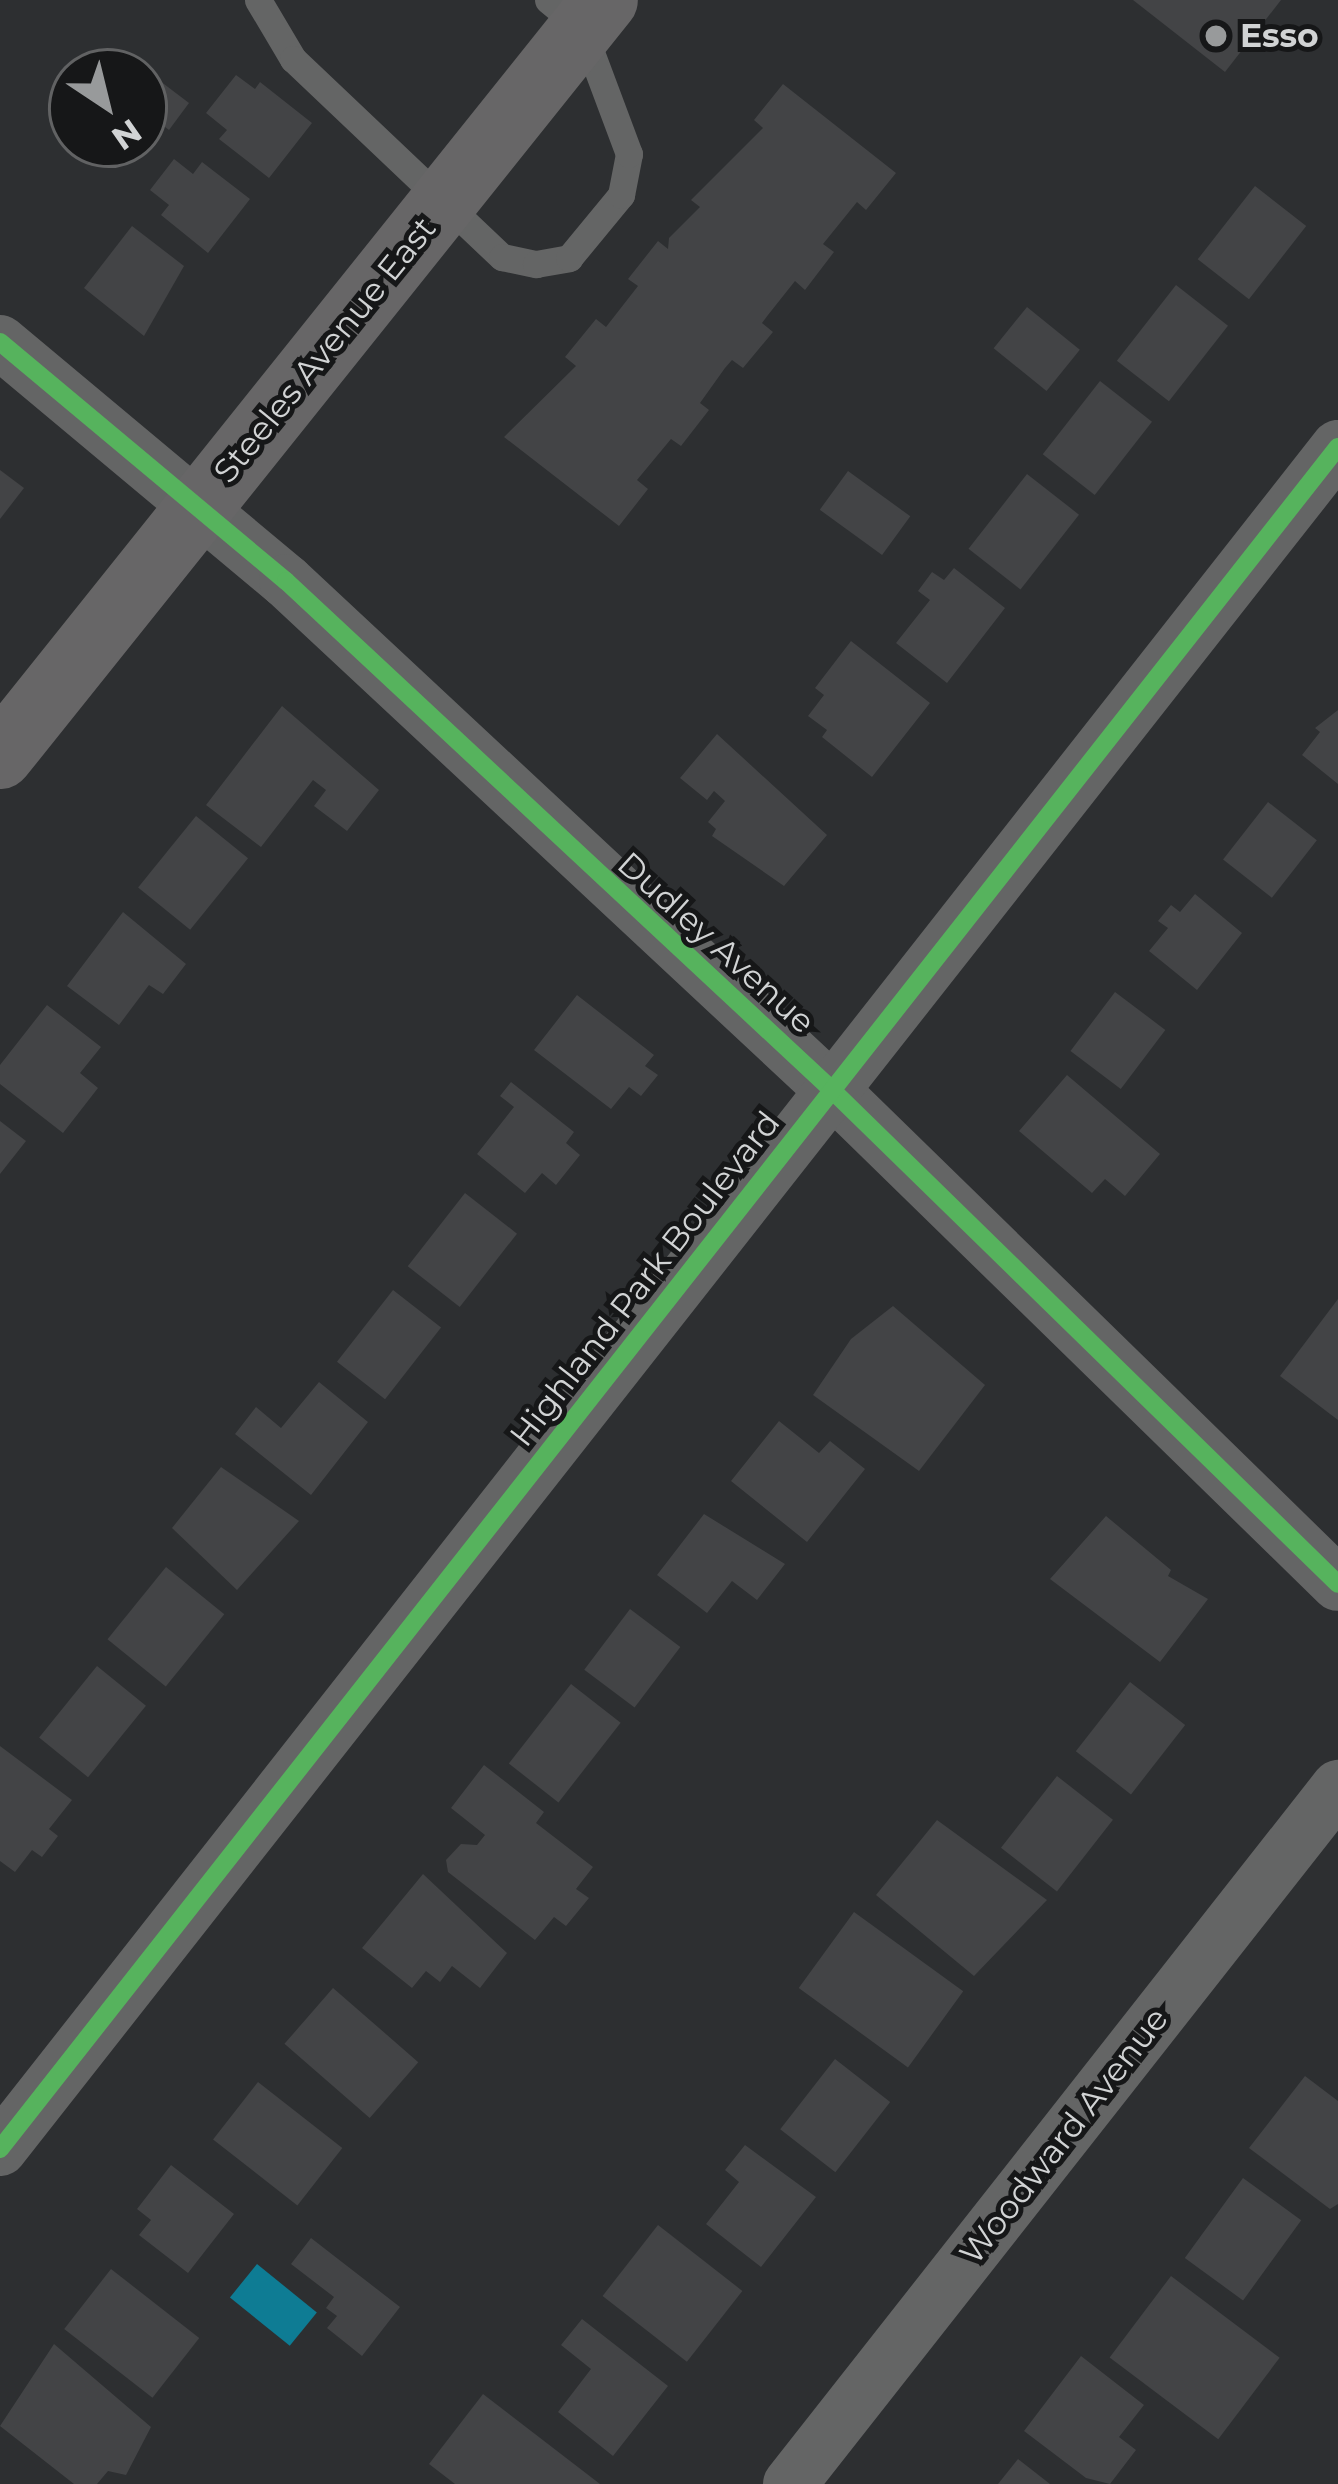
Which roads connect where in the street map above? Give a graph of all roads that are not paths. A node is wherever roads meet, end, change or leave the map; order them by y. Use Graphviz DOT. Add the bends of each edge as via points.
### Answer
graph roads {
  1 [pos="258,0"];
  2 [pos="578,9"];
  3 [pos="447,197"];
  4 [pos="0,342"];
  5 [pos="1338,447"];
  6 [pos="199,509"];
  7 [pos="0,756"];
  8 [pos="832,1090"];
  9 [pos="1338,1584"];
  10 [pos="1338,1787"];
  11 [pos="0,2149"];
  12 [pos="790,2484"];
  1 -- 3 [label="lane" via="292,59"];
  2 -- 3 [label="main road, Steeles Avenue East"];
  2 -- 3 [label="lane" via="629,154 621,195 568,258 536,264 502,257"];
  3 -- 6 [label="main road, Steeles Avenue East"];
  4 -- 6 [label="street, Dudley Avenue"];
  5 -- 8 [label="street, Highland Park Boulevard"];
  6 -- 7 [label="main road, Steeles Avenue East"];
  6 -- 8 [label="street, Dudley Avenue"];
  8 -- 9 [label="street, Dudley Avenue"];
  8 -- 11 [label="street, Highland Park Boulevard"];
  10 -- 12 [label="street, Woodward Avenue"];
}
